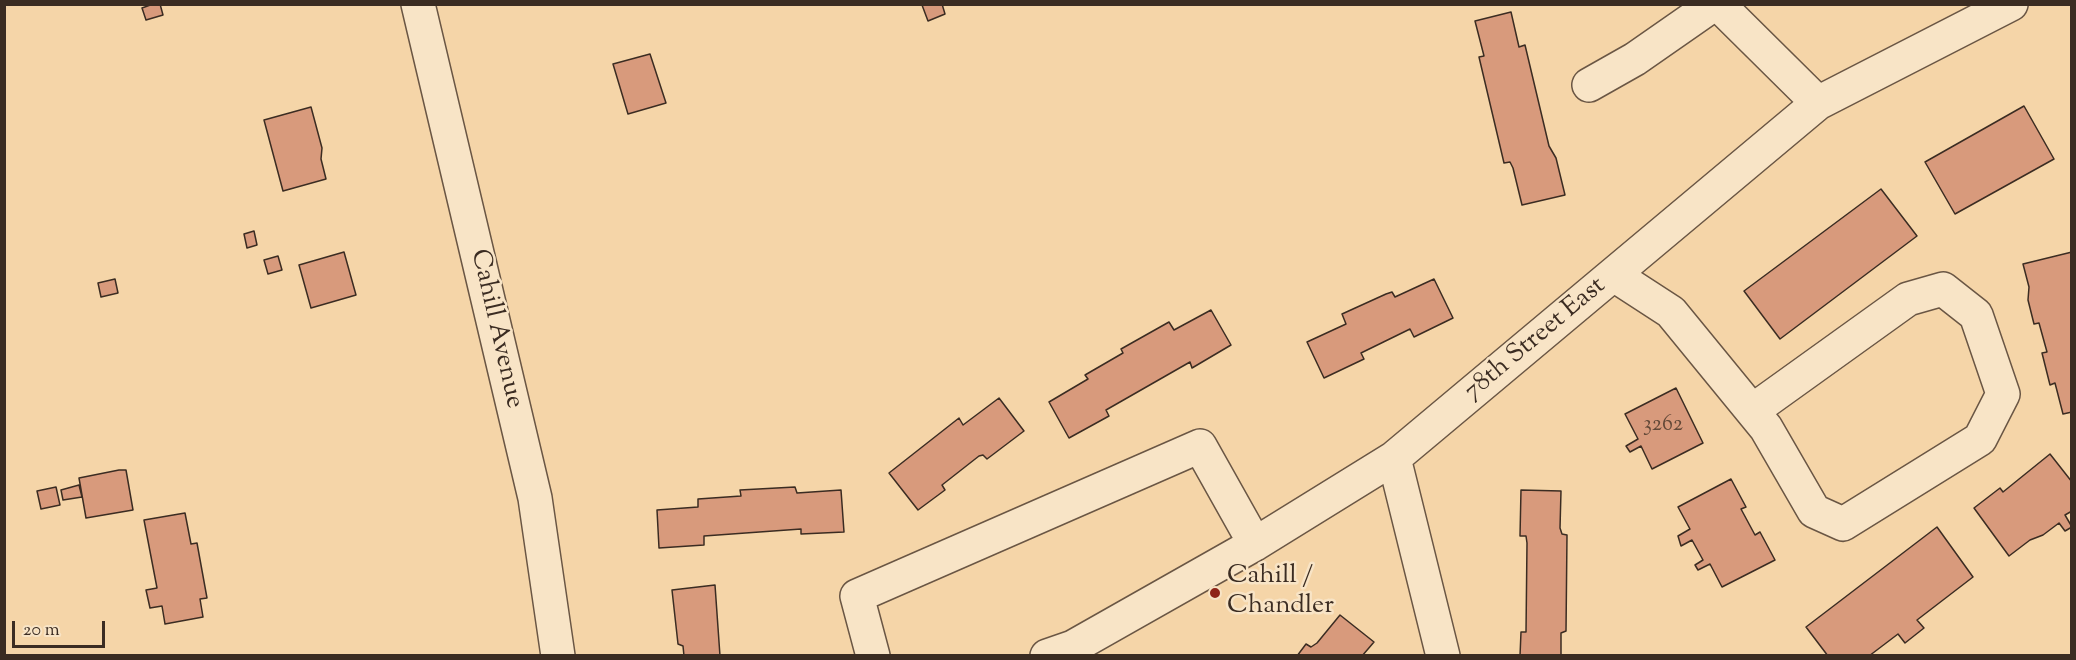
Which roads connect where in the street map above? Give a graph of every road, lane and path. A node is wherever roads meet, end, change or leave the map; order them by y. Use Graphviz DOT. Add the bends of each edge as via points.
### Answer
graph roads {
  1 [pos="417,4"];
  2 [pos="1716,4"];
  3 [pos="2011,4"];
  4 [pos="1589,85"];
  5 [pos="1818,103"];
  6 [pos="1614,275"];
  7 [pos="1752,411"];
  8 [pos="1394,458"];
  9 [pos="1255,544"];
  10 [pos="558,656"];
  11 [pos="873,656"];
  12 [pos="1047,656"];
  13 [pos="1443,656"];
  1 -- 10 [label="street, Cahill Avenue" via="535,498"];
  2 -- 4 [label="street"];
  2 -- 5 [label="street"];
  3 -- 5 [label="street, 78th Street East"];
  5 -- 6 [label="street, 78th Street East"];
  6 -- 7 [label="street" via="1671,312"];
  6 -- 8 [label="street, 78th Street East"];
  7 -- 7 [label="street" via="1814,511 1843,524 1980,439 2003,394 1976,315 1943,290 1908,299"];
  8 -- 9 [label="street, 78th Street East"];
  8 -- 13 [label="street"];
  9 -- 11 [label="street" via="1200,446 857,596"];
  9 -- 12 [label="street, 78th Street East" via="1073,647"];
}
